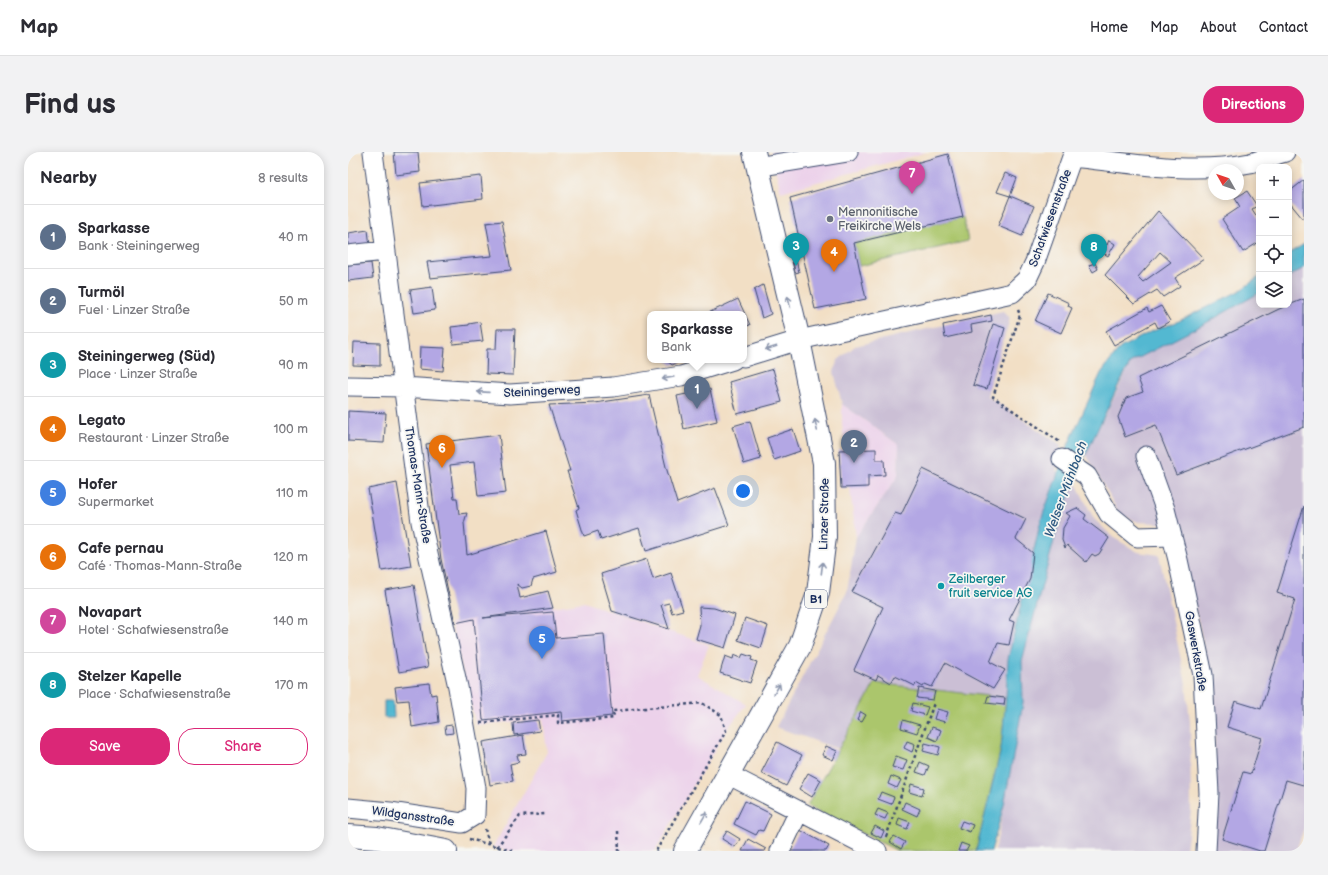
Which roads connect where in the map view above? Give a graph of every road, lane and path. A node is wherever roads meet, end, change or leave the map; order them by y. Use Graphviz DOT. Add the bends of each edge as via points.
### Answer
graph roads {
  1 [pos="373,152"];
  2 [pos="848,152"];
  3 [pos="1285,152"];
  4 [pos="1073,154"];
  5 [pos="756,160"];
  6 [pos="385,251"];
  7 [pos="348,255"];
  8 [pos="1012,293"];
  9 [pos="799,340"];
  10 [pos="747,356"];
  11 [pos="723,363"];
  12 [pos="348,386"];
  13 [pos="403,387"];
  14 [pos="1146,456"];
  15 [pos="1062,459"];
  16 [pos="1172,536"];
  17 [pos="934,703"];
  18 [pos="465,725"];
  19 [pos="729,775"];
  20 [pos="348,808"];
  21 [pos="799,811"];
  22 [pos="545,814"];
  23 [pos="475,815"];
  24 [pos="618,831"];
  25 [pos="348,836"];
  26 [pos="497,847"];
  27 [pos="880,847"];
  28 [pos="446,851"];
  29 [pos="619,851"];
  30 [pos="656,851"];
  31 [pos="685,851"];
  32 [pos="780,851"];
  33 [pos="1206,851"];
  1 -- 6 [label="street, Thomas-Mann-Straße"];
  2 -- 5 [label="street"];
  3 -- 4 [label="street, Schafwiesenstraße" via="1250,163 1178,168"];
  4 -- 8 [label="street, Schafwiesenstraße" via="1035,262 1027,279"];
  9 -- 5 [label="main road, Linzer Straße / B1, one-way"];
  6 -- 7 [label="street"];
  6 -- 13 [label="street, Thomas-Mann-Straße"];
  8 -- 9 [label="street"];
  8 -- 15 [label="path" via="1020,315 992,397 1063,444"];
  9 -- 10 [label="street, one-way"];
  19 -- 9 [label="main road, Linzer Straße / B1, one-way" via="800,646 818,593 825,538 824,463"];
  11 -- 13 [label="street, Steiningerweg, one-way" via="681,376 613,387 510,394"];
  12 -- 13 [label="street, Steiningerweg"];
  13 -- 18 [label="street, Thomas-Mann-Straße" via="421,522"];
  14 -- 16 [label="street, Gaswerkstraße"];
  15 -- 16 [label="street" via="1087,476 1109,514 1137,537"];
  16 -- 33 [label="street, Gaswerkstraße" via="1203,675 1208,793"];
  17 -- 27 [label="path"];
  18 -- 23 [label="street, Thomas-Mann-Straße" via="476,788"];
  18 -- 30 [label="path" via="558,715 558,723 614,718 613,711 702,703 721,715 726,731"];
  19 -- 21 [label="street"];
  31 -- 19 [label="main road, Linzer Straße / B1, one-way"];
  20 -- 23 [label="street, Wildgansstraße" via="462,823"];
  21 -- 27 [label="street"];
  21 -- 32 [label="street"];
  22 -- 26 [label="path" via="520,816"];
  24 -- 29 [label="path"];
  25 -- 28 [label="main road" via="377,838"];
}
